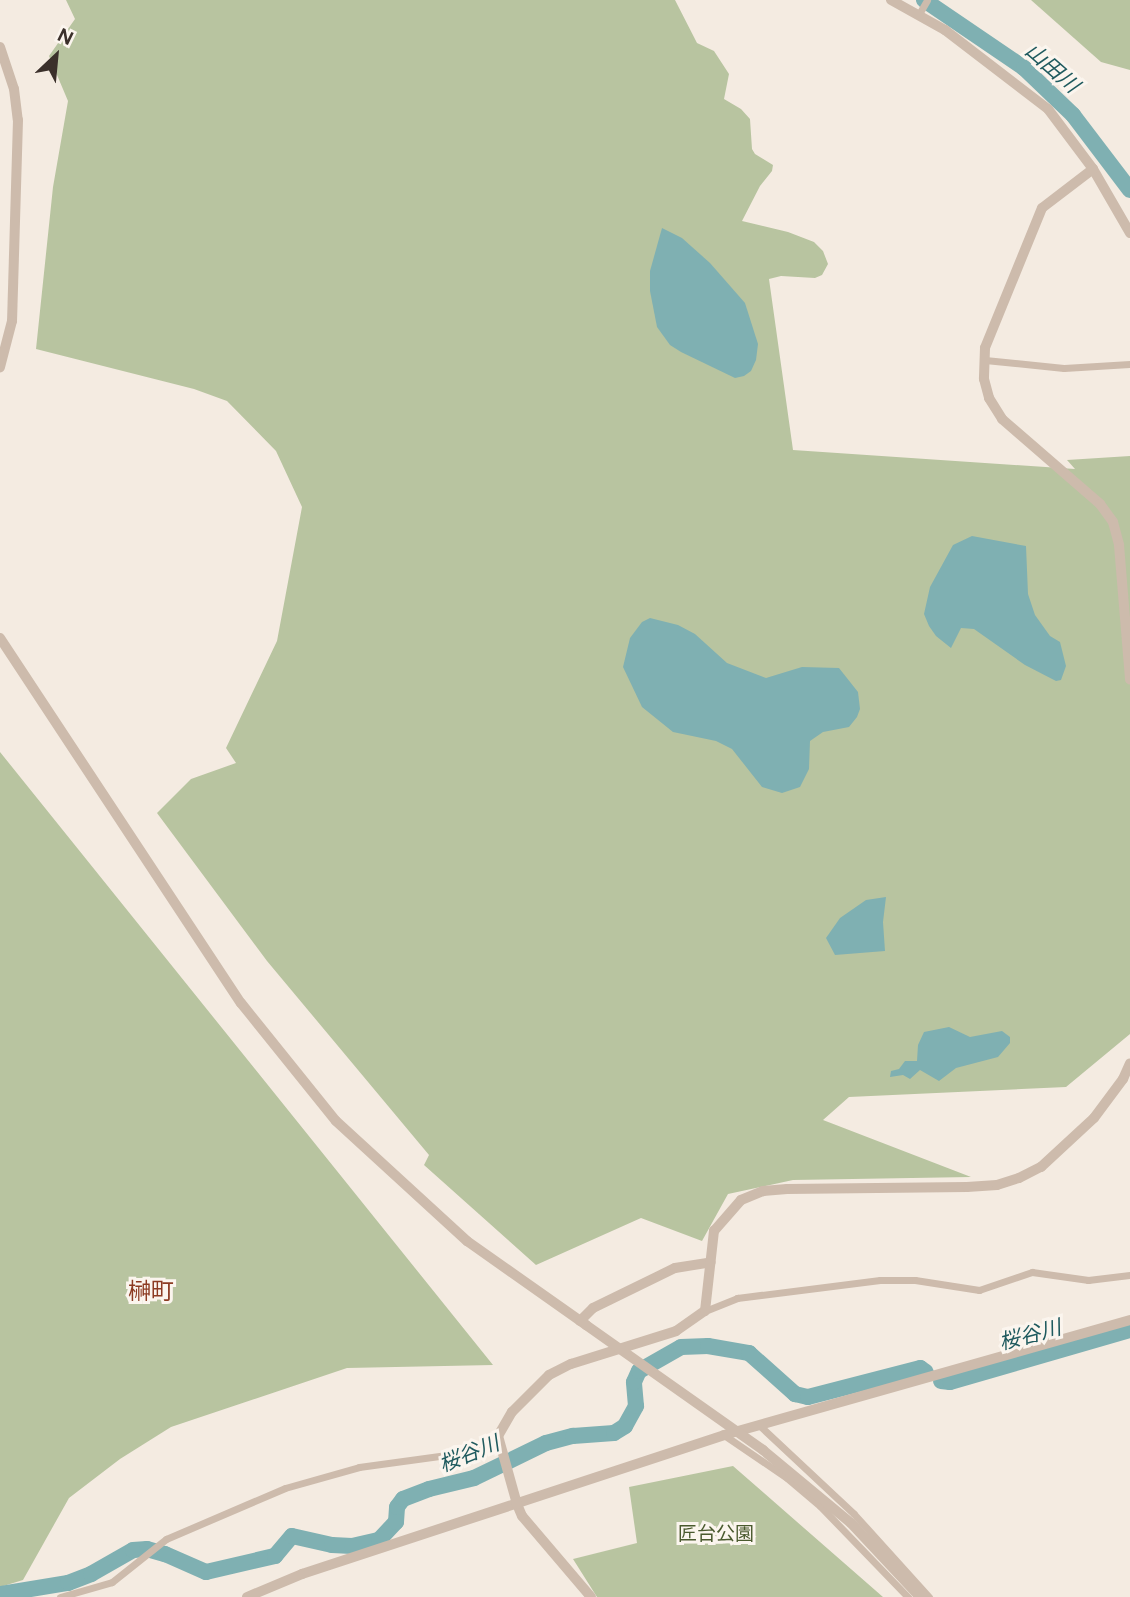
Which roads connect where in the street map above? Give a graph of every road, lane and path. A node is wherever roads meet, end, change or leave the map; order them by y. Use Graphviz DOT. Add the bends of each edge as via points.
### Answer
graph roads {
  1 [pos="891,0"];
  2 [pos="927,0"];
  3 [pos="919,14"];
  4 [pos="0,47"];
  5 [pos="1093,169"];
  6 [pos="1130,233"];
  7 [pos="985,359"];
  8 [pos="1130,364"];
  9 [pos="0,367"];
  10 [pos="0,638"];
  11 [pos="1130,680"];
  12 [pos="1130,1063"];
  13 [pos="711,1262"];
  14 [pos="1130,1275"];
  15 [pos="705,1311"];
  16 [pos="1130,1320"];
  17 [pos="583,1323"];
  18 [pos="759,1424"];
  19 [pos="724,1435"];
  20 [pos="498,1436"];
  21 [pos="517,1504"];
  22 [pos="60,1597"];
  23 [pos="247,1597"];
  24 [pos="591,1597"];
  25 [pos="908,1597"];
  26 [pos="920,1597"];
  27 [pos="929,1597"];
  1 -- 3 [label="street"];
  2 -- 3 [label="street"];
  3 -- 5 [label="street" via="988,60 1048,109"];
  4 -- 9 [label="street" via="14,89 18,120 12,321"];
  5 -- 6 [label="street"];
  5 -- 7 [label="street" via="1042,208 1013,273"];
  7 -- 8 [label="street" via="1064,368"];
  7 -- 11 [label="street" via="989,398 1002,419 1100,504 1113,523 1122,565"];
  10 -- 17 [label="street" via="241,1003 336,1121 467,1241"];
  12 -- 13 [label="street" via="1094,1118 1041,1167 1019,1178 967,1187 763,1191 741,1200 713,1231"];
  13 -- 15 [label="street"];
  13 -- 17 [label="street" via="675,1268 593,1308"];
  14 -- 15 [label="street" via="1088,1280 1032,1272 979,1290 915,1280 880,1280 737,1298"];
  15 -- 20 [label="street" via="676,1331 549,1375 512,1412"];
  16 -- 18 [label="street"];
  17 -- 26 [label="street, bridge" via="763,1450 851,1523"];
  18 -- 19 [label="street"];
  18 -- 27 [label="street" via="862,1522"];
  19 -- 21 [label="street"];
  19 -- 25 [label="street" via="820,1506"];
  20 -- 21 [label="street"];
  20 -- 22 [label="street" via="476,1451 359,1467 285,1488 166,1539 112,1582"];
  21 -- 23 [label="street"];
  21 -- 24 [label="street" via="522,1516"];
}
